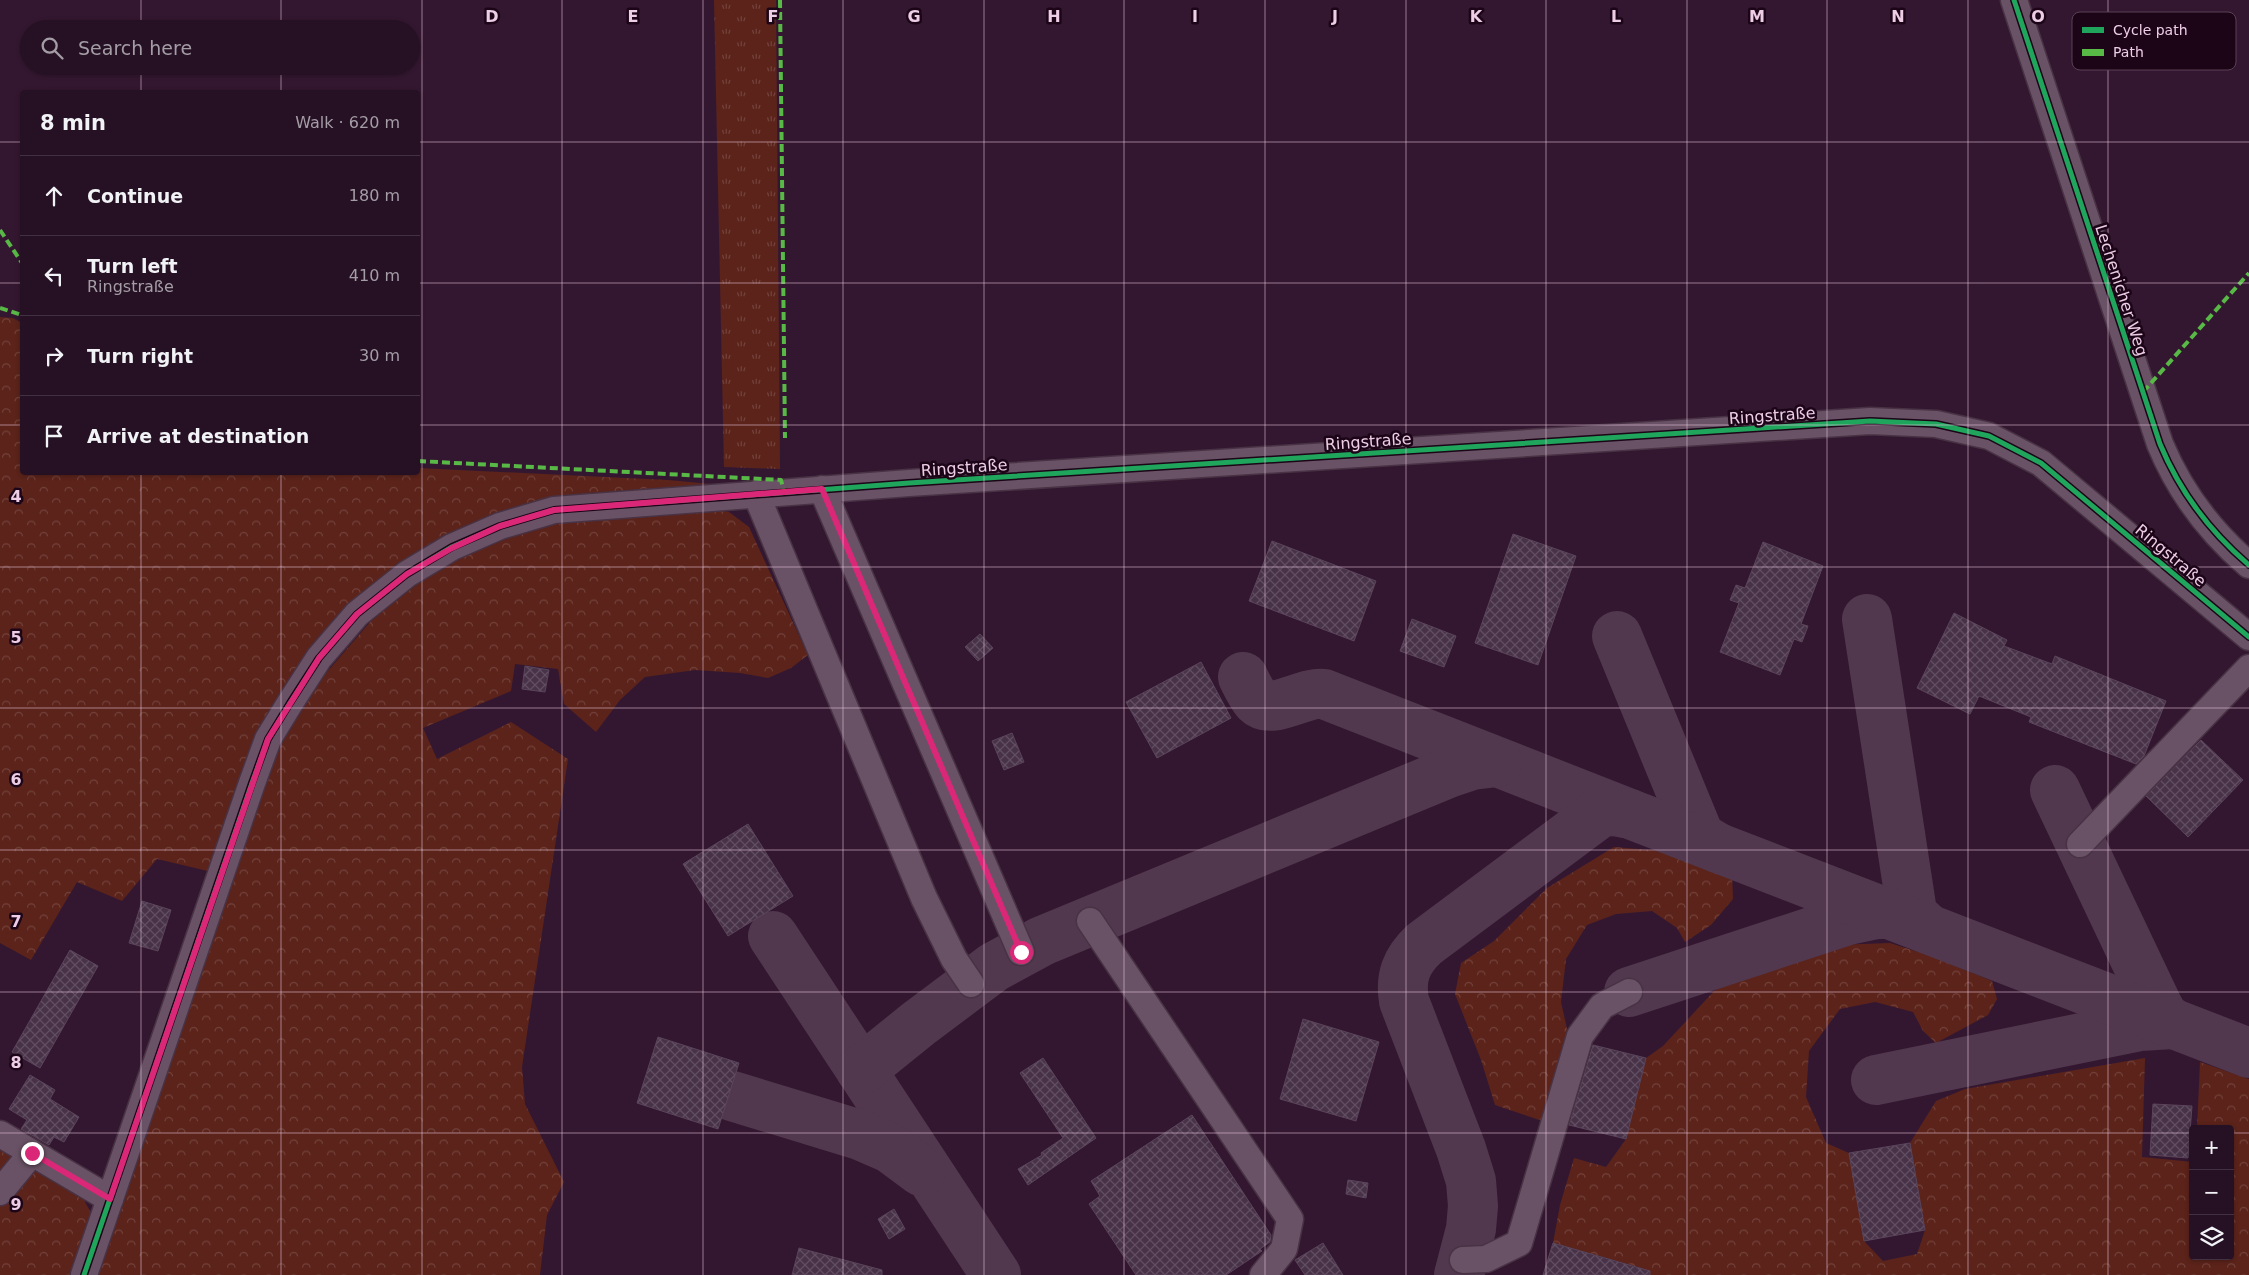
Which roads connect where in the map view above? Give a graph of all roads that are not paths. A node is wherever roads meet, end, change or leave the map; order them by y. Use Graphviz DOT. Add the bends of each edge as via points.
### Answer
graph roads {
  1 [pos="2014,0"];
  2 [pos="822,489"];
  3 [pos="756,494"];
  4 [pos="2249,565"];
  5 [pos="2249,637"];
  6 [pos="2249,668"];
  7 [pos="2080,844"];
  8 [pos="1090,921"];
  9 [pos="1021,952"];
  10 [pos="971,984"];
  11 [pos="1629,992"];
  12 [pos="0,1134"];
  13 [pos="32,1153"];
  14 [pos="0,1192"];
  15 [pos="110,1199"];
  16 [pos="1463,1260"];
  17 [pos="84,1275"];
  18 [pos="1264,1275"];
  1 -- 4 [label="street, Lechenicher Weg" via="2172,474 2211,529"];
  2 -- 3 [label="street, Ringstraße"];
  2 -- 5 [label="street, Ringstraße" via="1870,421 1936,424 1989,436 2041,463"];
  2 -- 9 [label="street"];
  3 -- 10 [label="street" via="924,898 954,960"];
  3 -- 15 [label="street, Ringstraße" via="554,510 500,526 407,574 357,614 319,658 268,739"];
  6 -- 7 [label="street"];
  8 -- 18 [label="street" via="1290,1219 1284,1249"];
  11 -- 16 [label="street" via="1602,1006 1580,1036 1519,1243 1486,1259"];
  12 -- 13 [label="street"];
  13 -- 14 [label="street"];
  13 -- 15 [label="street"];
  15 -- 17 [label="street, Ringstraße"];
}
